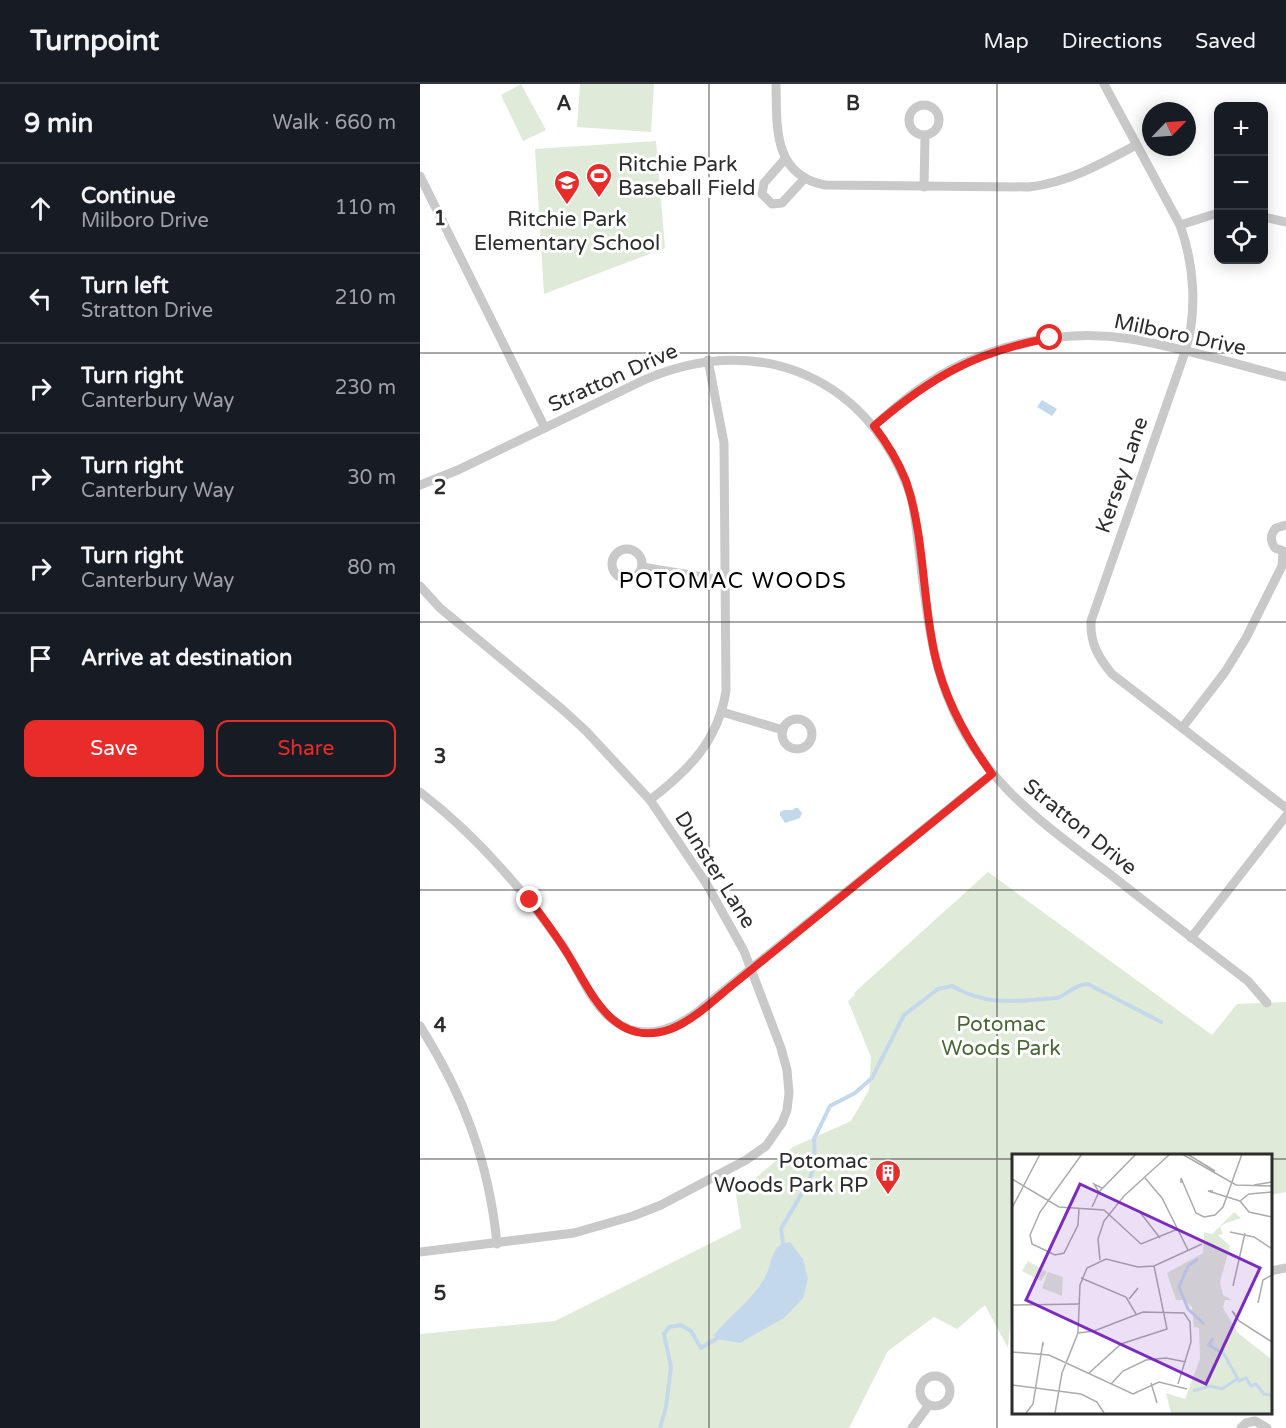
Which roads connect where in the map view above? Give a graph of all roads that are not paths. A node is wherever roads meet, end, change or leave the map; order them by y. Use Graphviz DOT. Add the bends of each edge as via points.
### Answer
graph roads {
  1 [pos="776,84"];
  2 [pos="1104,84"];
  3 [pos="925,136"];
  4 [pos="1136,145"];
  5 [pos="785,159"];
  6 [pos="420,176"];
  7 [pos="805,178"];
  8 [pos="924,187"];
  9 [pos="1214,214"];
  10 [pos="1268,218"];
  11 [pos="1286,222"];
  12 [pos="1180,225"];
  13 [pos="1185,351"];
  14 [pos="708,360"];
  15 [pos="1286,377"];
  16 [pos="874,426"];
  17 [pos="545,428"];
  18 [pos="420,485"];
  19 [pos="1286,525"];
  20 [pos="1285,552"];
  21 [pos="642,567"];
  22 [pos="726,581"];
  23 [pos="420,586"];
  24 [pos="722,712"];
  25 [pos="1182,728"];
  26 [pos="783,730"];
  27 [pos="992,774"];
  28 [pos="420,792"];
  29 [pos="650,800"];
  30 [pos="1286,808"];
  31 [pos="1286,816"];
  32 [pos="1191,938"];
  33 [pos="750,970"];
  34 [pos="1267,1003"];
  35 [pos="420,1026"];
  36 [pos="497,1244"];
  37 [pos="420,1252"];
  38 [pos="1286,1268"];
  39 [pos="1271,1271"];
  40 [pos="929,1405"];
  41 [pos="912,1428"];
  42 [pos="1241,1428"];
  43 [pos="1267,1428"];
  1 -- 5 [label="street" via="778,136"];
  2 -- 4 [label="street, Kersey Lane"];
  3 -- 8 [label="street"];
  4 -- 8 [label="street" via="1089,170 1050,184"];
  4 -- 12 [label="street, Kersey Lane"];
  5 -- 7 [label="street"];
  5 -- 7 [label="street" via="764,183 762,194 772,204 782,203"];
  6 -- 17 [label="street"];
  7 -- 8 [label="street" via="837,186"];
  9 -- 12 [label="street"];
  10 -- 11 [label="street"];
  12 -- 13 [label="street, Kersey Lane" via="1192,280 1191,329"];
  13 -- 15 [label="street, Milboro Drive"];
  13 -- 16 [label="street, Milboro Drive" via="1101,336 1024,343 947,372 913,393"];
  13 -- 25 [label="street, Kersey Lane" via="1090,631 1098,656 1112,674"];
  14 -- 16 [label="street, Stratton Drive" via="747,360 805,375 843,397"];
  14 -- 17 [label="street, Stratton Drive" via="667,370"];
  14 -- 22 [label="street" via="724,443"];
  16 -- 27 [label="street, Stratton Drive" via="895,458 912,500 930,634 941,679 964,731"];
  17 -- 18 [label="street, Stratton Drive"];
  19 -- 20 [label="street" via="1276,528 1271,535 1275,548"];
  20 -- 25 [label="street" via="1282,566 1246,638"];
  21 -- 22 [label="street"];
  22 -- 24 [label="street" via="727,668"];
  23 -- 29 [label="street, Dunster Lane" via="440,608 570,716"];
  24 -- 26 [label="street"];
  24 -- 29 [label="street" via="694,762"];
  25 -- 30 [label="street, Kersey Lane"];
  27 -- 32 [label="street, Stratton Drive" via="1036,818"];
  27 -- 33 [label="street"];
  28 -- 33 [label="street" via="470,836 530,900 602,1011 624,1027 655,1032 679,1025"];
  29 -- 33 [label="street, Dunster Lane" via="706,883 744,951"];
  31 -- 32 [label="street"];
  32 -- 34 [label="street, Stratton Drive" via="1248,981"];
  33 -- 36 [label="street, Dunster Lane" via="787,1070 787,1110 766,1146 688,1191 633,1216 574,1233"];
  35 -- 36 [label="street" via="444,1064 476,1138"];
  36 -- 37 [label="street, Dunster Lane"];
  38 -- 39 [label="street"];
  40 -- 41 [label="street"];
  42 -- 43 [label="street" via="1255,1421"];
}
